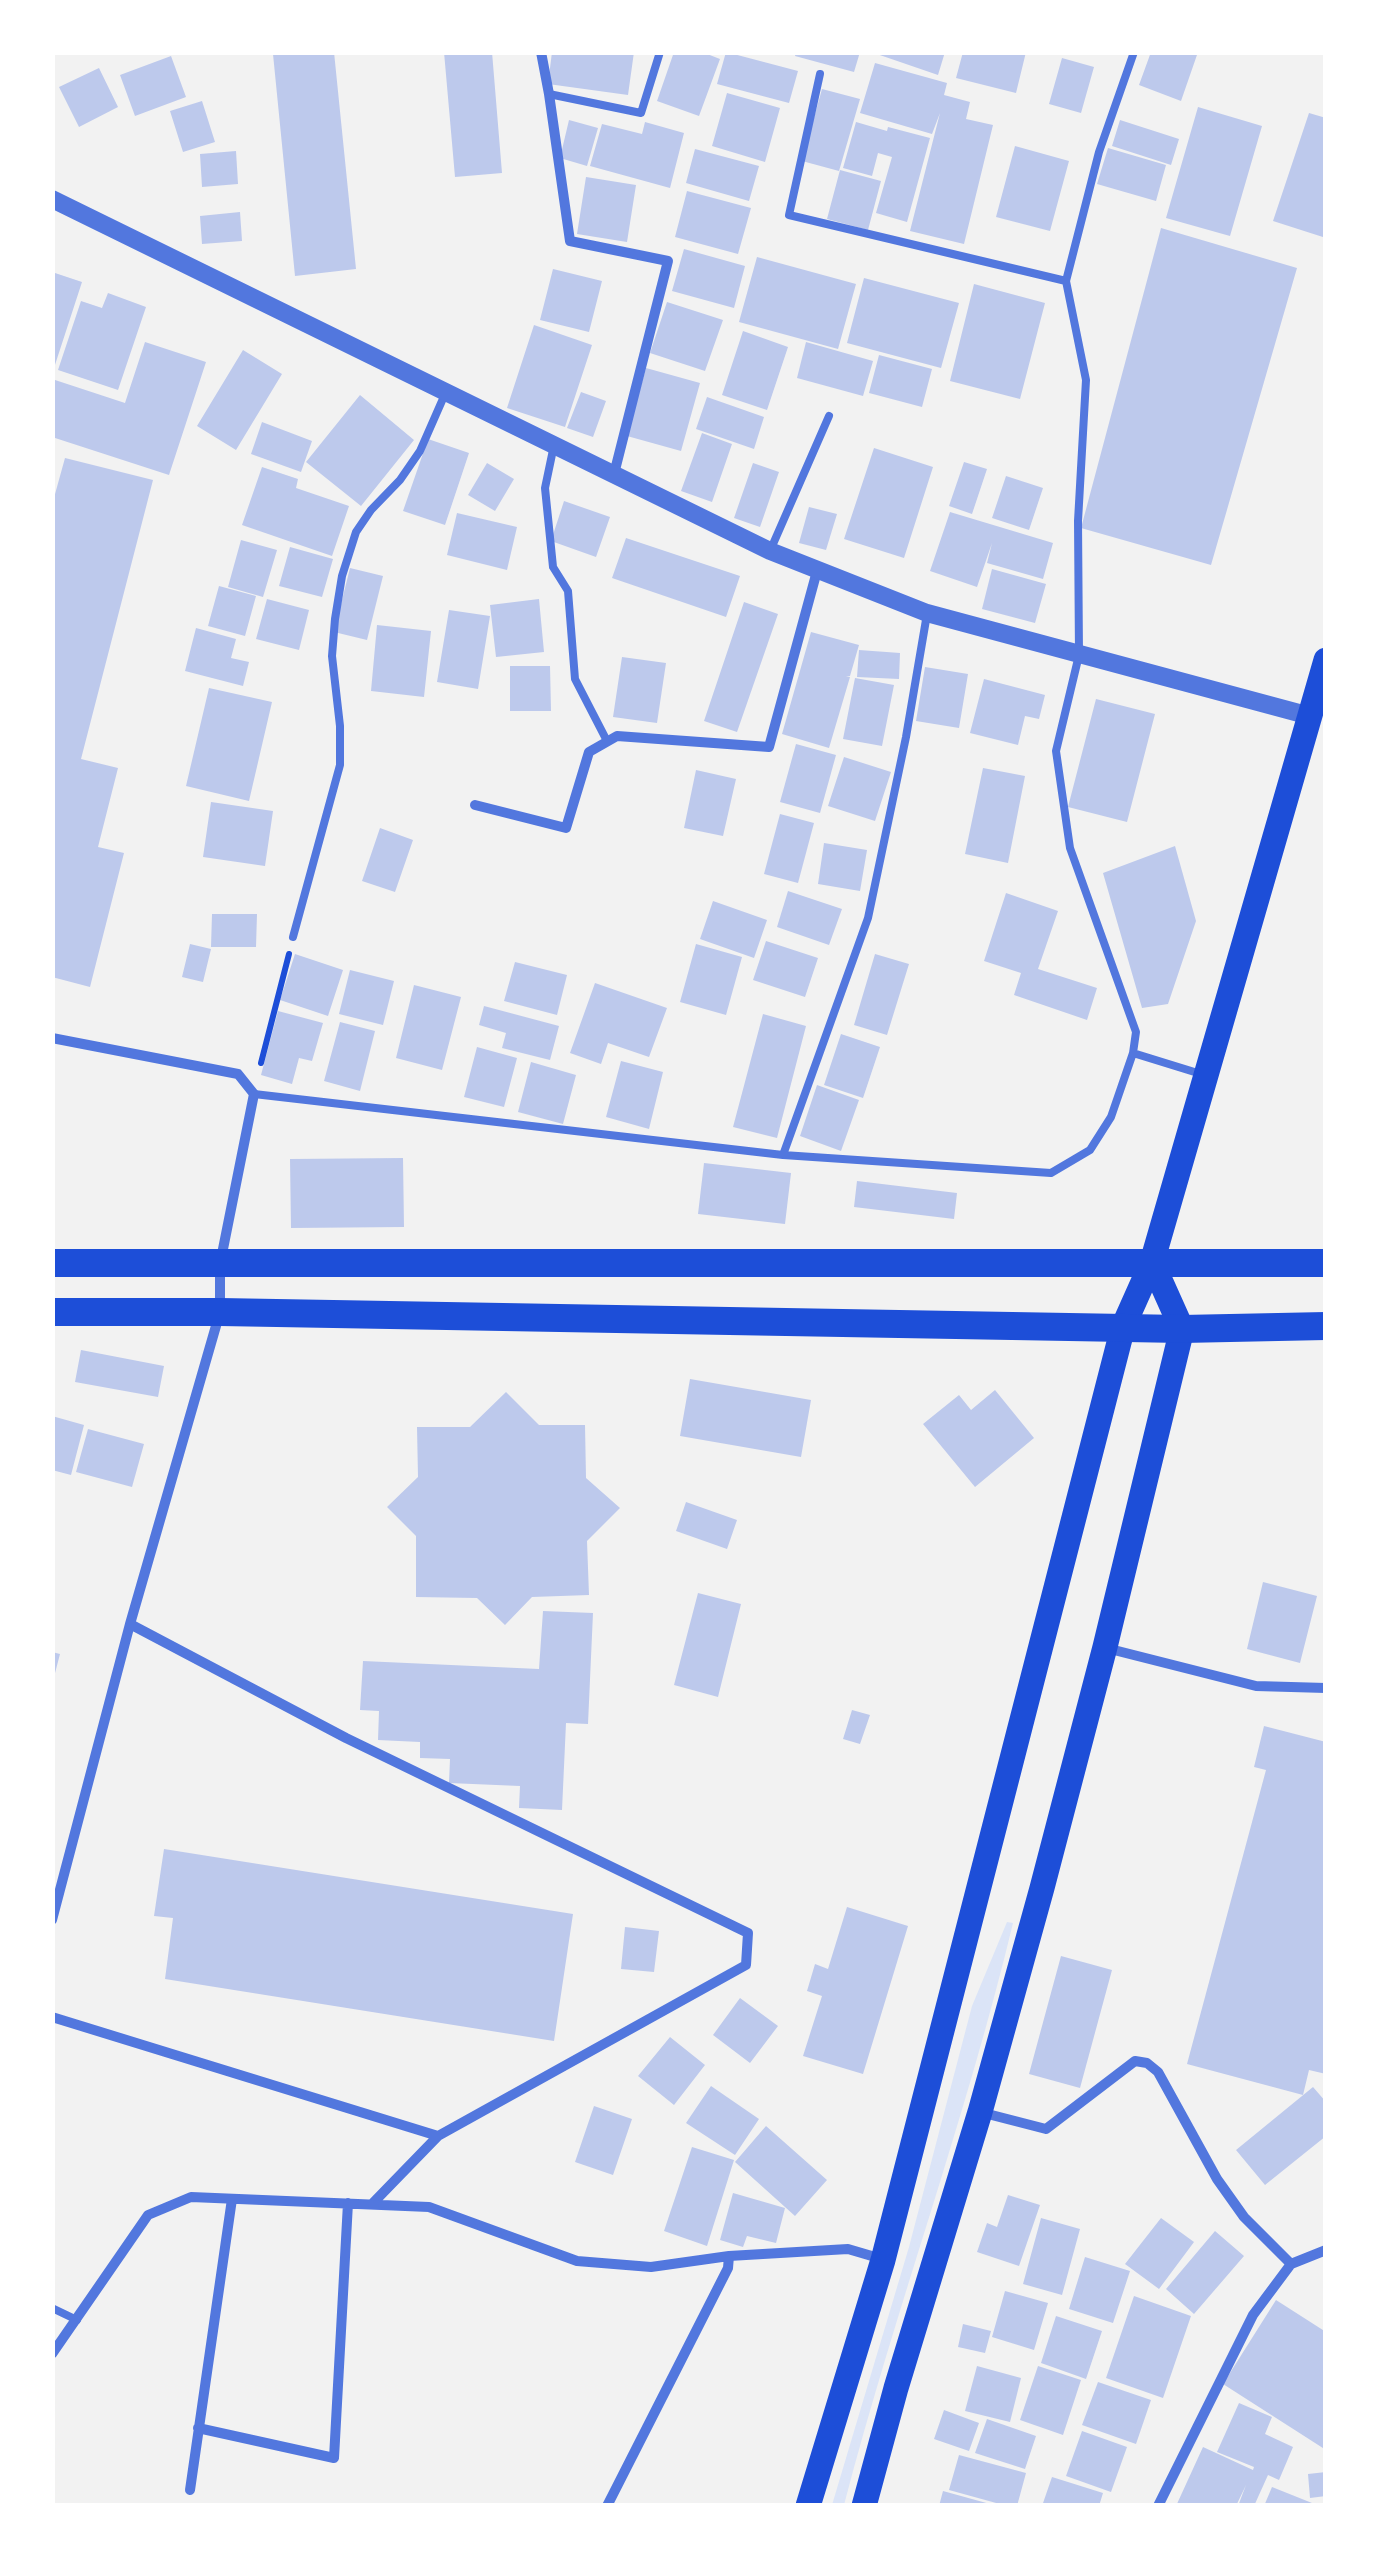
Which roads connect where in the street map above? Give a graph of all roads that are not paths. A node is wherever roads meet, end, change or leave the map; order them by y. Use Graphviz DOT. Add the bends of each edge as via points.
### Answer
graph roads {
  1 [pos="540,52"];
  2 [pos="660,52"];
  3 [pos="1134,52"];
  4 [pos="820,74"];
  5 [pos="549,94"];
  6 [pos="52,199"];
  7 [pos="1066,281"];
  8 [pos="446,392"];
  9 [pos="828,416"];
  10 [pos="554,445"];
  11 [pos="614,474"];
  12 [pos="770,551"];
  13 [pos="817,571"];
  14 [pos="927,613"];
  15 [pos="1080,655"];
  16 [pos="1326,660"];
  17 [pos="1318,719"];
  18 [pos="607,741"];
  19 [pos="475,805"];
  20 [pos="294,937"];
  21 [pos="52,1038"];
  22 [pos="1133,1053"];
  23 [pos="1205,1075"];
  24 [pos="254,1094"];
  25 [pos="784,1154"];
  26 [pos="1152,1262"];
  27 [pos="52,1263"];
  28 [pos="1326,1263"];
  29 [pos="220,1264"];
  30 [pos="52,1312"];
  31 [pos="220,1312"];
  32 [pos="1326,1326"];
  33 [pos="1123,1327"];
  34 [pos="1182,1329"];
  35 [pos="130,1624"];
  36 [pos="1105,1647"];
  37 [pos="1326,1688"];
  38 [pos="52,1920"];
  39 [pos="52,2017"];
  40 [pos="980,2112"];
  41 [pos="438,2136"];
  42 [pos="232,2199"];
  43 [pos="348,2203"];
  44 [pos="372,2204"];
  45 [pos="1326,2250"];
  46 [pos="729,2256"];
  47 [pos="884,2260"];
  48 [pos="1291,2264"];
  49 [pos="52,2308"];
  50 [pos="77,2320"];
  51 [pos="52,2354"];
  52 [pos="198,2428"];
  53 [pos="190,2490"];
  54 [pos="607,2506"];
  55 [pos="808,2506"];
  56 [pos="864,2506"];
  57 [pos="1158,2506"];
  1 -- 5 [label="street"];
  2 -- 5 [label="lane" via="642,113"];
  3 -- 7 [label="lane" via="1099,152"];
  4 -- 7 [label="lane" via="789,214"];
  5 -- 11 [label="street" via="570,241 668,261"];
  6 -- 8 [label="street"];
  7 -- 15 [label="lane" via="1086,380"];
  8 -- 10 [label="street"];
  8 -- 20 [label="lane" via="420,451 356,532 342,576 332,656 340,765"];
  9 -- 12 [label="lane"];
  10 -- 11 [label="street"];
  10 -- 18 [label="lane" via="545,488 553,567 568,590 576,680"];
  11 -- 12 [label="street"];
  12 -- 13 [label="street"];
  13 -- 14 [label="street"];
  13 -- 18 [label="street" via="769,748 618,736"];
  14 -- 15 [label="street"];
  14 -- 25 [label="lane" via="868,918"];
  15 -- 17 [label="street"];
  15 -- 22 [label="lane" via="1056,751 1070,848 1136,1032"];
  16 -- 17 [label="main road"];
  17 -- 23 [label="main road"];
  18 -- 19 [label="street" via="589,752 566,828"];
  21 -- 24 [label="street" via="238,1074"];
  22 -- 23 [label="lane"];
  22 -- 25 [label="lane" via="1112,1116 1090,1150 1051,1173"];
  23 -- 26 [label="main road"];
  24 -- 25 [label="lane"];
  24 -- 29 [label="street"];
  26 -- 28 [label="highway"];
  26 -- 29 [label="highway"];
  26 -- 33 [label="main road"];
  26 -- 34 [label="main road"];
  27 -- 29 [label="highway"];
  29 -- 31 [label="street"];
  30 -- 31 [label="highway"];
  31 -- 33 [label="highway"];
  31 -- 35 [label="street"];
  32 -- 34 [label="highway"];
  33 -- 34 [label="highway"];
  33 -- 47 [label="main road"];
  34 -- 36 [label="main road"];
  35 -- 38 [label="street"];
  35 -- 41 [label="street" via="346,1738 748,1933 746,1966"];
  36 -- 37 [label="street" via="1256,1686"];
  36 -- 40 [label="main road"];
  39 -- 41 [label="street"];
  40 -- 48 [label="street" via="1046,2130 1135,2061 1147,2063 1217,2180"];
  40 -- 56 [label="main road"];
  41 -- 44 [label="street"];
  42 -- 43 [label="street"];
  42 -- 50 [label="street" via="191,2198 148,2215"];
  42 -- 52 [label="street"];
  43 -- 44 [label="street"];
  43 -- 52 [label="street" via="334,2458"];
  44 -- 46 [label="street" via="429,2207 577,2261 651,2267"];
  45 -- 48 [label="street"];
  46 -- 47 [label="street" via="848,2249"];
  46 -- 54 [label="street"];
  47 -- 55 [label="main road"];
  48 -- 57 [label="street" via="1252,2315"];
  49 -- 50 [label="lane"];
  50 -- 51 [label="street"];
  52 -- 53 [label="street"];
}
